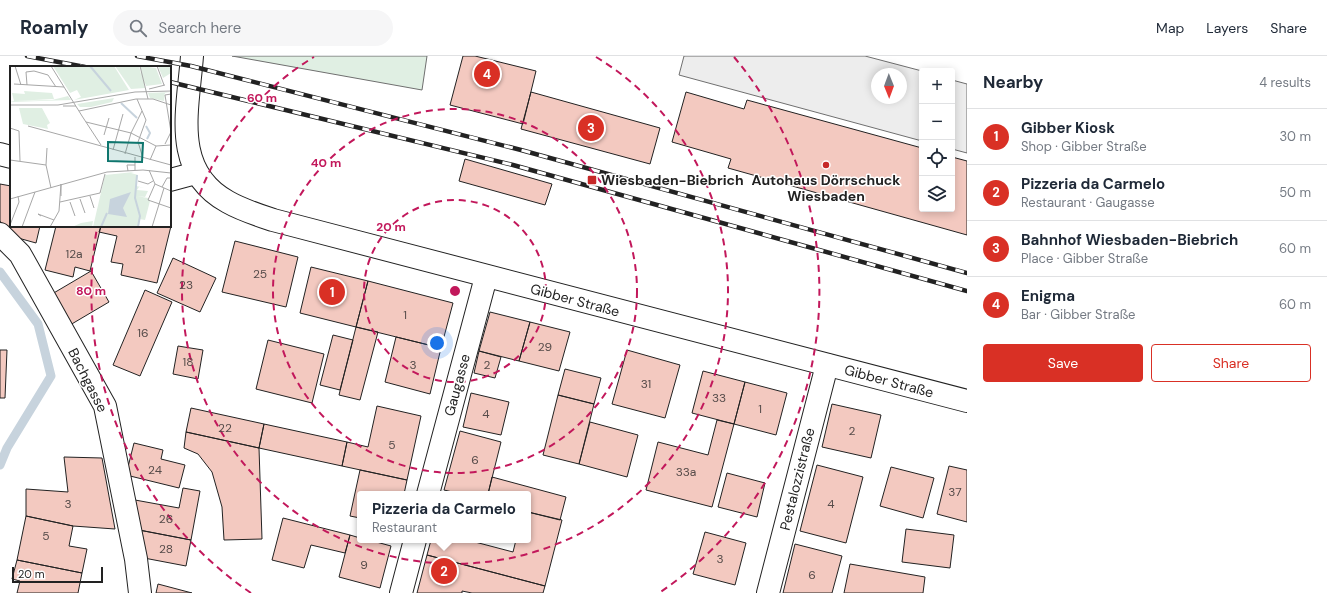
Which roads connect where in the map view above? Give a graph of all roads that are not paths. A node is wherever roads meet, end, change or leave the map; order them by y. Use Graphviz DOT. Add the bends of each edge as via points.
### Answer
graph roads {
  1 [pos="192,56"];
  2 [pos="0,154"];
  3 [pos="10,157"];
  4 [pos="196,173"];
  5 [pos="171,180"];
  6 [pos="0,234"];
  7 [pos="486,277"];
  8 [pos="827,365"];
  9 [pos="967,401"];
  10 [pos="429,491"];
  11 [pos="414,543"];
  12 [pos="140,593"];
  13 [pos="401,593"];
  14 [pos="768,593"];
  1 -- 4 [label="street, Gibber Straße" via="186,135"];
  2 -- 3 [label="street"];
  4 -- 5 [label="street"];
  4 -- 7 [label="street, Gibber Straße" via="207,188 248,212"];
  6 -- 12 [label="street, Bachgasse" via="20,254 105,406 136,559"];
  7 -- 8 [label="street, Gibber Straße"];
  7 -- 10 [label="street, Gaugasse"];
  8 -- 9 [label="street, Gibber Straße"];
  8 -- 14 [label="street, Pestalozzistraße"];
  11 -- 13 [label="street"];
}
